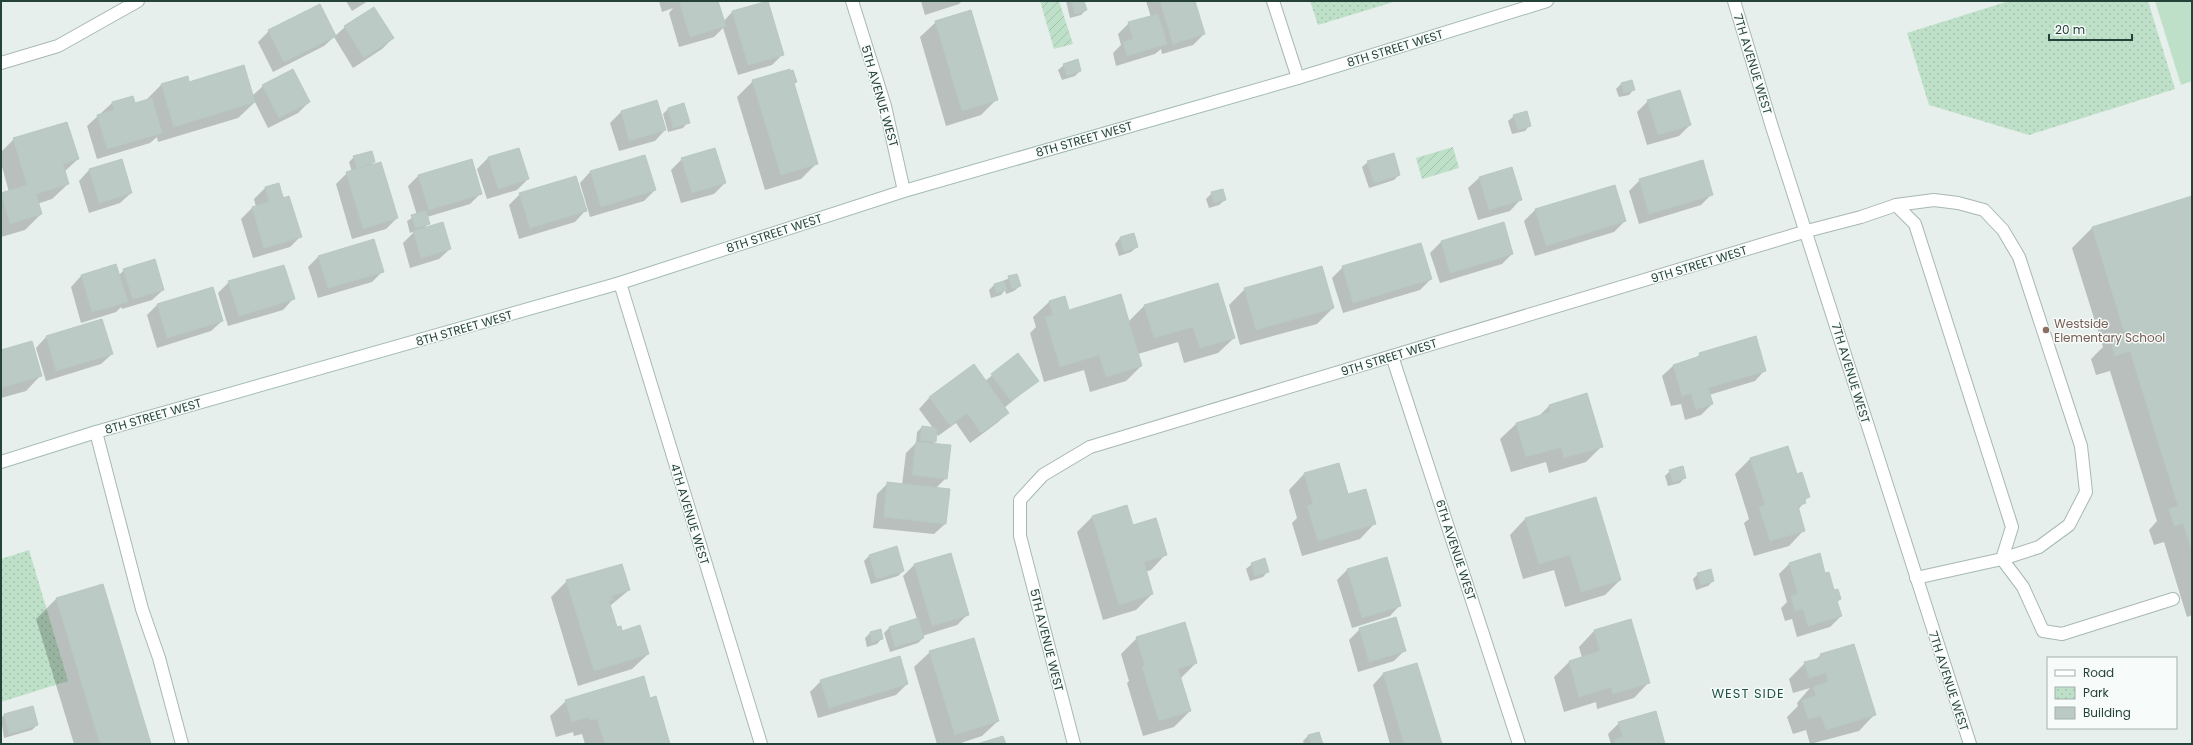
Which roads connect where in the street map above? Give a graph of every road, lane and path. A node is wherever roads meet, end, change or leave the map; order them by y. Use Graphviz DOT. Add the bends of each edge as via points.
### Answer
graph roads {
  1 [pos="138,1"];
  2 [pos="852,1"];
  3 [pos="1273,1"];
  4 [pos="1547,1"];
  5 [pos="1734,1"];
  6 [pos="1,63"];
  7 [pos="1298,78"];
  8 [pos="904,191"];
  9 [pos="1896,206"];
  10 [pos="1807,231"];
  11 [pos="620,283"];
  12 [pos="1392,356"];
  13 [pos="96,432"];
  14 [pos="1,462"];
  15 [pos="1020,536"];
  16 [pos="2002,559"];
  17 [pos="1916,578"];
  18 [pos="2173,599"];
  19 [pos="182,744"];
  20 [pos="761,744"];
  21 [pos="1074,744"];
  22 [pos="1519,744"];
  23 [pos="1970,744"];
  1 -- 6 [label="street" via="58,46"];
  2 -- 8 [label="street, 5TH AVENUE WEST" via="885,106"];
  3 -- 7 [label="street"];
  4 -- 7 [label="street, 8TH STREET WEST"];
  5 -- 10 [label="street, 7TH AVENUE WEST"];
  7 -- 8 [label="street, 8TH STREET WEST"];
  8 -- 11 [label="street, 8TH STREET WEST"];
  9 -- 10 [label="street, 9TH STREET WEST"];
  9 -- 16 [label="street" via="1915,224 2012,527"];
  9 -- 16 [label="street, 9TH STREET WEST" via="1934,200 1958,203 1984,210 2003,230 2019,257 2081,446 2086,492 2070,525 2039,547"];
  10 -- 12 [label="street, 9TH STREET WEST"];
  10 -- 17 [label="street, 7TH AVENUE WEST"];
  11 -- 13 [label="street, 8TH STREET WEST"];
  11 -- 20 [label="street, 4TH AVENUE WEST"];
  12 -- 15 [label="street, 9TH STREET WEST" via="1090,447 1042,475 1020,500"];
  12 -- 22 [label="street, 6TH AVENUE WEST"];
  13 -- 14 [label="street, 8TH STREET WEST"];
  13 -- 19 [label="street" via="142,609 159,658"];
  15 -- 21 [label="street, 5TH AVENUE WEST"];
  16 -- 17 [label="street, 9TH STREET WEST"];
  16 -- 18 [label="street" via="2023,587 2043,631 2062,634"];
  17 -- 23 [label="street, 7TH AVENUE WEST"];
}
